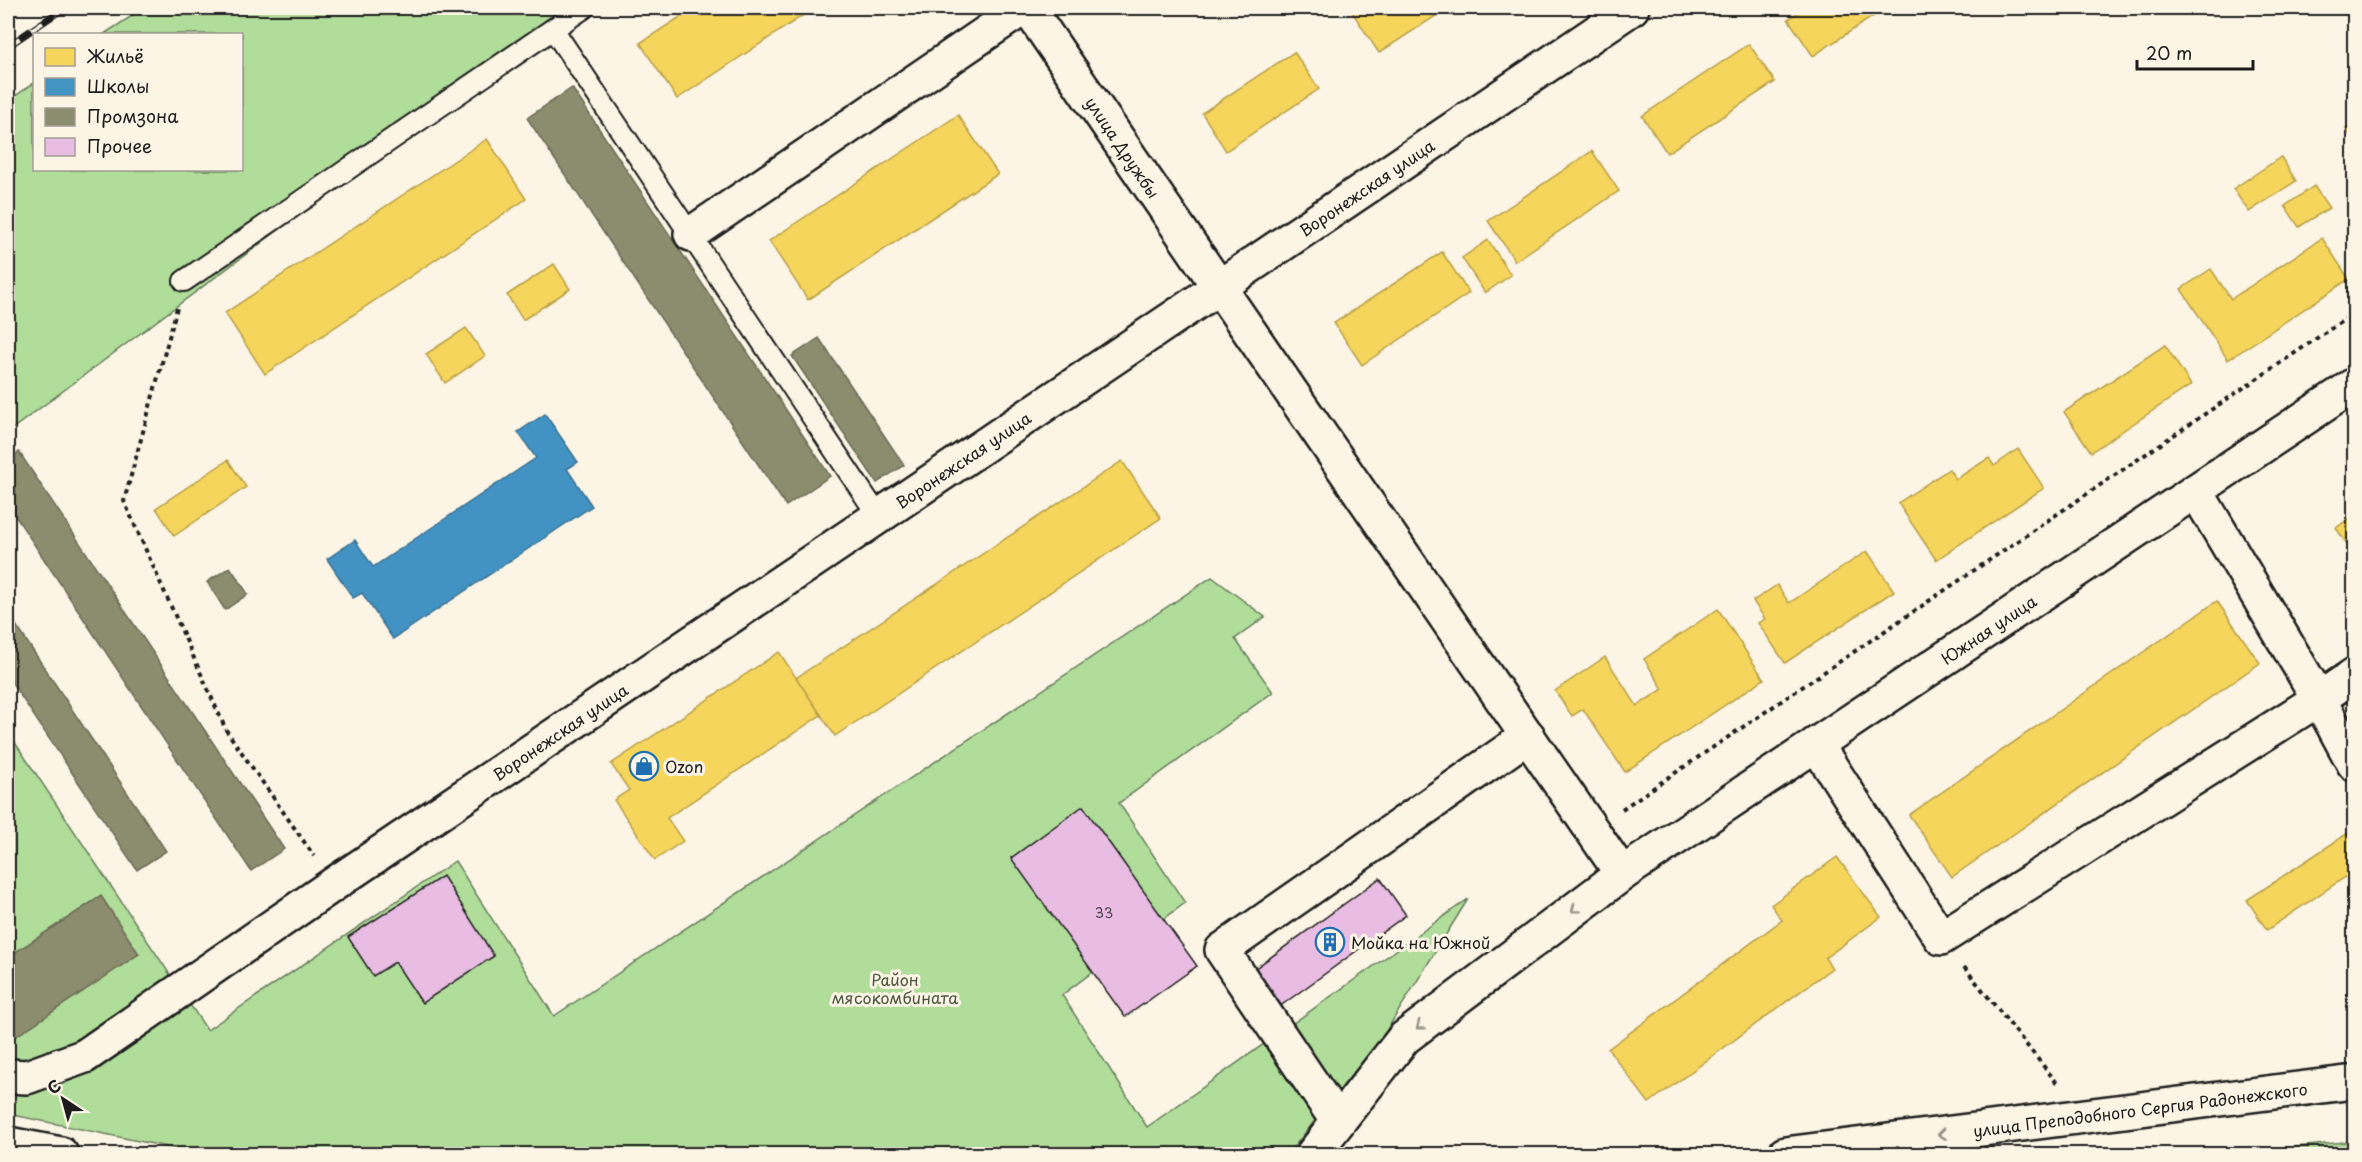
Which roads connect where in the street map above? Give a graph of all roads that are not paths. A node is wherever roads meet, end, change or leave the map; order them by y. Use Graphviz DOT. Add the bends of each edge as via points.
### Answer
graph roads {
  1 [pos="584,8"];
  2 [pos="1025,8"];
  3 [pos="1632,8"];
  4 [pos="553,29"];
  5 [pos="691,234"];
  6 [pos="184,281"];
  7 [pos="1219,287"];
  8 [pos="2355,385"];
  9 [pos="2196,491"];
  10 [pos="879,517"];
  11 [pos="2355,675"];
  12 [pos="2319,699"];
  13 [pos="1528,736"];
  14 [pos="1816,744"];
  15 [pos="2355,764"];
  16 [pos="1622,874"];
  17 [pos="8,1076"];
  18 [pos="2355,1082"];
  19 [pos="1338,1122"];
  20 [pos="8,1144"];
  21 [pos="61,1155"];
  22 [pos="1313,1155"];
  23 [pos="1785,1155"];
  1 -- 4 [label="lane"];
  2 -- 5 [label="main road"];
  2 -- 7 [label="main road, улица Дружбы"];
  3 -- 7 [label="main road, Воронежская улица"];
  4 -- 5 [label="lane"];
  4 -- 6 [label="lane"];
  5 -- 10 [label="lane"];
  7 -- 10 [label="main road, Воронежская улица"];
  7 -- 13 [label="main road, улица Дружбы"];
  8 -- 9 [label="main road, Южная улица"];
  9 -- 12 [label="main road"];
  9 -- 14 [label="main road, Южная улица"];
  10 -- 17 [label="main road, Воронежская улица" via="85,1056 27,1077"];
  11 -- 12 [label="main road"];
  12 -- 14 [label="main road" via="1941,938"];
  12 -- 15 [label="main road"];
  13 -- 16 [label="main road, улица Дружбы"];
  13 -- 19 [label="main road" via="1222,950"];
  14 -- 16 [label="main road, Южная улица"];
  16 -- 19 [label="main road, Южная улица, one-way" via="1404,1038"];
  18 -- 23 [label="main road, улица Преподобного Сергия Радонежского, one-way"];
  19 -- 22 [label="main road, Южная улица"];
  20 -- 21 [label="main road"];
}
